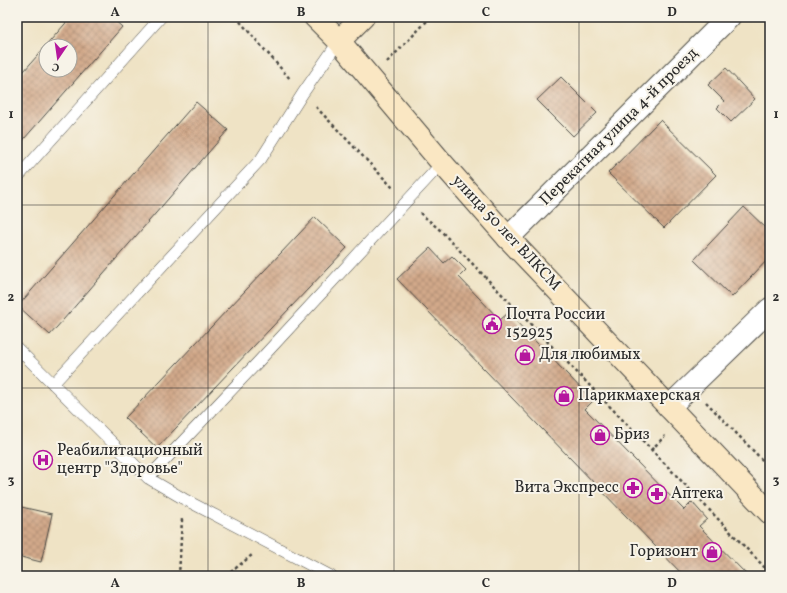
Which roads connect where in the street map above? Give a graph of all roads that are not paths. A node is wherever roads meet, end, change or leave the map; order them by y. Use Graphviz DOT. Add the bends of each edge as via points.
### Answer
graph roads {
  1 [pos="161,17"];
  2 [pos="315,17"];
  3 [pos="363,17"];
  4 [pos="730,17"];
  5 [pos="339,41"];
  6 [pos="442,163"];
  7 [pos="17,178"];
  8 [pos="508,238"];
  9 [pos="770,309"];
  10 [pos="17,348"];
  11 [pos="53,384"];
  12 [pos="669,407"];
  13 [pos="148,478"];
  14 [pos="770,513"];
  15 [pos="331,576"];
  1 -- 7 [label="lane"];
  2 -- 5 [label="main road, улица 50 лет ВЛКСМ"];
  3 -- 5 [label="main road"];
  4 -- 8 [label="street, Перекатная улица 4-й проезд"];
  5 -- 6 [label="main road, улица 50 лет ВЛКСМ"];
  5 -- 11 [label="lane" via="261,159"];
  6 -- 8 [label="main road, улица 50 лет ВЛКСМ"];
  6 -- 13 [label="lane"];
  8 -- 12 [label="main road, улица 50 лет ВЛКСМ"];
  9 -- 12 [label="street"];
  10 -- 11 [label="lane"];
  11 -- 13 [label="lane"];
  12 -- 14 [label="main road, улица 50 лет ВЛКСМ"];
  13 -- 15 [label="lane" via="184,500"];
}
